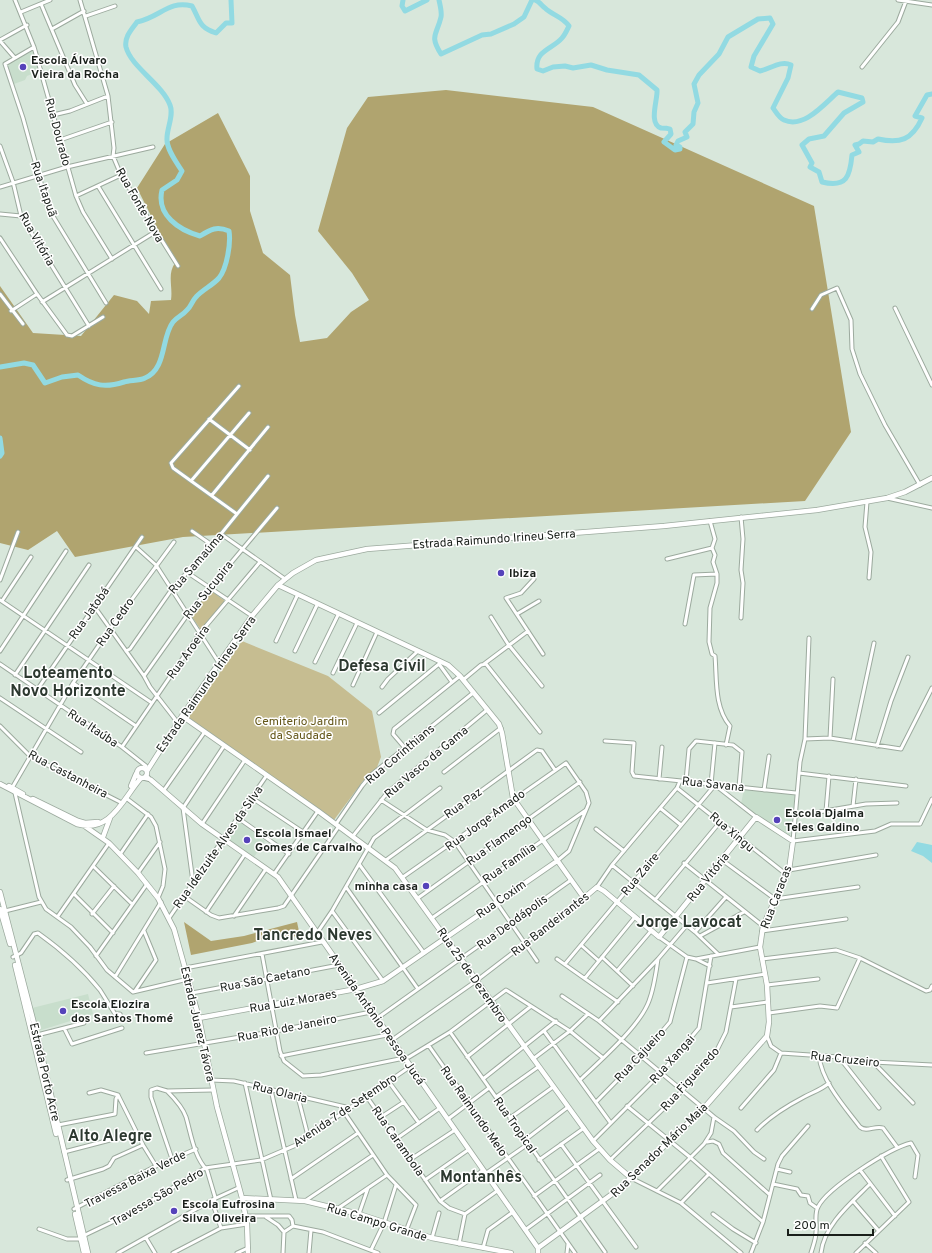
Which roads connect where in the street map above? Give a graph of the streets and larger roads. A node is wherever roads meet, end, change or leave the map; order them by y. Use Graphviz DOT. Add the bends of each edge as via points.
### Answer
graph roads {
  1 [pos="15,0"];
  2 [pos="50,0"];
  3 [pos="80,0"];
  4 [pos="898,0"];
  5 [pos="901,0"];
  6 [pos="929,0"];
  7 [pos="906,1"];
  8 [pos="41,4"];
  9 [pos="927,4"];
  10 [pos="932,5"];
  11 [pos="115,6"];
  12 [pos="84,11"];
  13 [pos="21,12"];
  14 [pos="86,16"];
  15 [pos="27,25"];
  16 [pos="52,29"];
  17 [pos="0,41"];
  18 [pos="34,47"];
  19 [pos="14,58"];
  20 [pos="862,67"];
  21 [pos="108,96"];
  22 [pos="87,104"];
  23 [pos="53,115"];
  24 [pos="112,122"];
  25 [pos="60,140"];
  26 [pos="0,146"];
  27 [pos="154,147"];
  28 [pos="113,156"];
  29 [pos="67,167"];
  30 [pos="38,175"];
  31 [pos="121,175"];
  32 [pos="13,182"];
  33 [pos="98,186"];
  34 [pos="0,187"];
  35 [pos="76,196"];
  36 [pos="0,214"];
  37 [pos="21,216"];
  38 [pos="155,232"];
  39 [pos="0,238"];
  40 [pos="134,245"];
  41 [pos="112,258"];
  42 [pos="178,266"];
  43 [pos="87,274"];
  44 [pos="66,287"];
  45 [pos="161,289"];
  46 [pos="0,294"];
  47 [pos="36,294"];
  48 [pos="42,302"];
  49 [pos="106,303"];
  50 [pos="895,308"];
  51 [pos="812,309"];
  52 [pos="12,311"];
  53 [pos="103,317"];
  54 [pos="23,324"];
  55 [pos="89,326"];
  56 [pos="932,385"];
  57 [pos="239,386"];
  58 [pos="249,413"];
  59 [pos="209,419"];
  60 [pos="268,427"];
  61 [pos="230,435"];
  62 [pos="250,450"];
  63 [pos="268,476"];
  64 [pos="932,478"];
  65 [pos="191,481"];
  66 [pos="920,485"];
  67 [pos="212,496"];
  68 [pos="887,498"];
  69 [pos="867,502"];
  70 [pos="277,508"];
  71 [pos="932,508"];
  72 [pos="237,514"];
  73 [pos="741,517"];
  74 [pos="710,521"];
  75 [pos="192,531"];
  76 [pos="18,532"];
  77 [pos="221,534"];
  78 [pos="142,537"];
  79 [pos="174,542"];
  80 [pos="212,545"];
  81 [pos="136,546"];
  82 [pos="712,548"];
  83 [pos="241,549"];
  84 [pos="66,550"];
  85 [pos="31,557"];
  86 [pos="668,559"];
  87 [pos="260,562"];
  88 [pos="89,565"];
  89 [pos="156,565"];
  90 [pos="188,573"];
  91 [pos="717,574"];
  92 [pos="869,578"];
  93 [pos="285,579"];
  94 [pos="534,579"];
  95 [pos="0,580"];
  96 [pos="278,585"];
  97 [pos="210,588"];
  98 [pos="172,589"];
  99 [pos="297,596"];
  100 [pos="1,600"];
  101 [pos="228,600"];
  102 [pos="539,601"];
  103 [pos="317,605"];
  104 [pos="94,606"];
  105 [pos="188,614"];
  106 [pos="516,614"];
  107 [pos="338,615"];
  108 [pos="23,616"];
  109 [pos="252,616"];
  110 [pos="491,617"];
  111 [pos="741,618"];
  112 [pos="357,623"];
  113 [pos="685,624"];
  114 [pos="110,629"];
  115 [pos="45,630"];
  116 [pos="528,631"];
  117 [pos="377,632"];
  118 [pos="200,633"];
  119 [pos="809,638"];
  120 [pos="276,641"];
  121 [pos="874,643"];
  122 [pos="508,644"];
  123 [pos="67,645"];
  124 [pos="0,651"];
  125 [pos="126,651"];
  126 [pos="295,651"];
  127 [pos="418,651"];
  128 [pos="543,654"];
  129 [pos="908,657"];
  130 [pos="89,660"];
  131 [pos="315,662"];
  132 [pos="220,663"];
  133 [pos="439,663"];
  134 [pos="0,664"];
  135 [pos="484,664"];
  136 [pos="333,673"];
  137 [pos="15,675"];
  138 [pos="144,676"];
  139 [pos="461,678"];
  140 [pos="833,679"];
  141 [pos="452,682"];
  142 [pos="73,683"];
  143 [pos="353,685"];
  144 [pos="542,686"];
  145 [pos="382,687"];
  146 [pos="932,688"];
  147 [pos="38,690"];
  148 [pos="473,693"];
  149 [pos="157,696"];
  150 [pos="0,698"];
  151 [pos="152,703"];
  152 [pos="59,705"];
  153 [pos="487,710"];
  154 [pos="379,713"];
  155 [pos="182,716"];
  156 [pos="178,723"];
  157 [pos="0,726"];
  158 [pos="136,726"];
  159 [pos="501,728"];
  160 [pos="46,730"];
  161 [pos="540,732"];
  162 [pos="204,733"];
  163 [pos="830,738"];
  164 [pos="805,739"];
  165 [pos="605,741"];
  166 [pos="854,741"];
  167 [pos="715,743"];
  168 [pos="726,745"];
  169 [pos="224,746"];
  170 [pos="877,746"];
  171 [pos="122,747"];
  172 [pos="662,747"];
  173 [pos="406,748"];
  174 [pos="80,752"];
  175 [pos="30,756"];
  176 [pos="769,756"];
  177 [pos="245,760"];
  178 [pos="508,770"];
  179 [pos="555,770"];
  180 [pos="145,771"];
  181 [pos="444,772"];
  182 [pos="799,773"];
  183 [pos="136,774"];
  184 [pos="267,775"];
  185 [pos="829,776"];
  186 [pos="659,779"];
  187 [pos="151,780"];
  188 [pos="856,780"];
  189 [pos="680,781"];
  190 [pos="686,781"];
  191 [pos="580,782"];
  192 [pos="0,783"];
  193 [pos="711,784"];
  194 [pos="715,785"];
  195 [pos="906,786"];
  196 [pos="739,787"];
  197 [pos="12,788"];
  198 [pos="440,788"];
  199 [pos="677,788"];
  200 [pos="164,790"];
  201 [pos="764,790"];
  202 [pos="15,793"];
  203 [pos="796,793"];
  204 [pos="126,798"];
  205 [pos="252,798"];
  206 [pos="513,798"];
  207 [pos="932,798"];
  208 [pos="381,800"];
  209 [pos="120,802"];
  210 [pos="897,803"];
  211 [pos="699,804"];
  212 [pos="854,806"];
  213 [pos="183,808"];
  214 [pos="660,808"];
  215 [pos="587,809"];
  216 [pos="54,811"];
  217 [pos="318,811"];
  218 [pos="826,811"];
  219 [pos="148,814"];
  220 [pos="404,815"];
  221 [pos="795,816"];
  222 [pos="756,817"];
  223 [pos="110,818"];
  224 [pos="238,818"];
  225 [pos="527,820"];
  226 [pos="720,822"];
  227 [pos="202,824"];
  228 [pos="337,825"];
  229 [pos="681,825"];
  230 [pos="86,826"];
  231 [pos="596,829"];
  232 [pos="427,830"];
  233 [pos="303,832"];
  234 [pos="352,836"];
  235 [pos="103,837"];
  236 [pos="739,838"];
  237 [pos="223,840"];
  238 [pos="542,840"];
  239 [pos="793,841"];
  240 [pos="160,842"];
  241 [pos="455,842"];
  242 [pos="110,843"];
  243 [pos="368,848"];
  244 [pos="624,851"];
  245 [pos="121,853"];
  246 [pos="245,854"];
  247 [pos="289,854"];
  248 [pos="876,855"];
  249 [pos="386,860"];
  250 [pos="722,860"];
  251 [pos="469,861"];
  252 [pos="557,861"];
  253 [pos="684,863"];
  254 [pos="359,864"];
  255 [pos="612,865"];
  256 [pos="93,866"];
  257 [pos="266,869"];
  258 [pos="138,873"];
  259 [pos="788,873"];
  260 [pos="274,874"];
  261 [pos="403,877"];
  262 [pos="571,880"];
  263 [pos="705,880"];
  264 [pos="193,882"];
  265 [pos="482,882"];
  266 [pos="633,882"];
  267 [pos="147,884"];
  268 [pos="114,886"];
  269 [pos="346,887"];
  270 [pos="597,887"];
  271 [pos="858,887"];
  272 [pos="0,892"];
  273 [pos="74,894"];
  274 [pos="184,896"];
  275 [pos="292,896"];
  276 [pos="726,897"];
  277 [pos="418,898"];
  278 [pos="584,898"];
  279 [pos="775,899"];
  280 [pos="159,900"];
  281 [pos="654,900"];
  282 [pos="1,901"];
  283 [pos="41,902"];
  284 [pos="496,902"];
  285 [pos="617,902"];
  286 [pos="132,904"];
  287 [pos="332,910"];
  288 [pos="2,911"];
  289 [pos="206,912"];
  290 [pos="744,912"];
  291 [pos="92,914"];
  292 [pos="58,916"];
  293 [pos="234,916"];
  294 [pos="635,917"];
  295 [pos="676,917"];
  296 [pos="169,918"];
  297 [pos="432,918"];
  298 [pos="846,919"];
  299 [pos="511,923"];
  300 [pos="687,925"];
  301 [pos="763,929"];
  302 [pos="144,931"];
  303 [pos="651,931"];
  304 [pos="695,932"];
  305 [pos="112,933"];
  306 [pos="316,933"];
  307 [pos="659,936"];
  308 [pos="700,936"];
  309 [pos="446,938"];
  310 [pos="322,942"];
  311 [pos="525,944"];
  312 [pos="670,944"];
  313 [pos="581,945"];
  314 [pos="760,947"];
  315 [pos="424,953"];
  316 [pos="262,954"];
  317 [pos="718,954"];
  318 [pos="14,956"];
  319 [pos="96,956"];
  320 [pos="711,956"];
  321 [pos="602,957"];
  322 [pos="687,957"];
  323 [pos="860,958"];
  324 [pos="460,959"];
  325 [pos="557,959"];
  326 [pos="658,959"];
  327 [pos="696,959"];
  328 [pos="762,959"];
  329 [pos="537,961"];
  330 [pos="599,961"];
  331 [pos="565,964"];
  332 [pos="339,965"];
  333 [pos="710,966"];
  334 [pos="404,967"];
  335 [pos="185,968"];
  336 [pos="617,971"];
  337 [pos="765,974"];
  338 [pos="115,977"];
  339 [pos="585,978"];
  340 [pos="188,979"];
  341 [pos="267,979"];
  342 [pos="736,979"];
  343 [pos="818,979"];
  344 [pos="383,981"];
  345 [pos="476,981"];
  346 [pos="707,983"];
  347 [pos="767,985"];
  348 [pos="633,986"];
  349 [pos="932,986"];
  350 [pos="356,989"];
  351 [pos="418,989"];
  352 [pos="134,992"];
  353 [pos="191,993"];
  354 [pos="562,996"];
  355 [pos="491,1002"];
  356 [pos="618,1002"];
  357 [pos="768,1002"];
  358 [pos="271,1004"];
  359 [pos="530,1007"];
  360 [pos="731,1007"];
  361 [pos="371,1012"];
  362 [pos="769,1013"];
  363 [pos="588,1014"];
  364 [pos="199,1018"];
  365 [pos="122,1019"];
  366 [pos="376,1019"];
  367 [pos="556,1021"];
  368 [pos="599,1021"];
  369 [pos="84,1023"];
  370 [pos="508,1025"];
  371 [pos="64,1028"];
  372 [pos="122,1028"];
  373 [pos="276,1031"];
  374 [pos="544,1031"];
  375 [pos="570,1031"];
  376 [pos="450,1032"];
  377 [pos="37,1035"];
  378 [pos="388,1035"];
  379 [pos="767,1036"];
  380 [pos="621,1039"];
  381 [pos="392,1040"];
  382 [pos="554,1043"];
  383 [pos="203,1044"];
  384 [pos="429,1046"];
  385 [pos="524,1047"];
  386 [pos="146,1053"];
  387 [pos="781,1053"];
  388 [pos="281,1056"];
  389 [pos="641,1056"];
  390 [pos="819,1056"];
  391 [pos="839,1056"];
  392 [pos="467,1057"];
  393 [pos="603,1058"];
  394 [pos="406,1059"];
  395 [pos="533,1059"];
  396 [pos="873,1062"];
  397 [pos="932,1065"];
  398 [pos="411,1066"];
  399 [pos="538,1066"];
  400 [pos="661,1073"];
  401 [pos="483,1078"];
  402 [pos="211,1080"];
  403 [pos="581,1080"];
  404 [pos="389,1082"];
  405 [pos="245,1083"];
  406 [pos="829,1083"];
  407 [pos="553,1087"];
  408 [pos="489,1088"];
  409 [pos="213,1090"];
  410 [pos="271,1090"];
  411 [pos="167,1091"];
  412 [pos="682,1091"];
  413 [pos="89,1093"];
  414 [pos="118,1095"];
  415 [pos="298,1097"];
  416 [pos="367,1097"];
  417 [pos="496,1097"];
  418 [pos="597,1101"];
  419 [pos="404,1102"];
  420 [pos="913,1103"];
  421 [pos="469,1104"];
  422 [pos="627,1106"];
  423 [pos="568,1107"];
  424 [pos="350,1108"];
  425 [pos="440,1108"];
  426 [pos="704,1108"];
  427 [pos="741,1108"];
  428 [pos="879,1108"];
  429 [pos="344,1112"];
  430 [pos="381,1117"];
  431 [pos="714,1117"];
  432 [pos="510,1118"];
  433 [pos="448,1119"];
  434 [pos="610,1122"];
  435 [pos="419,1123"];
  436 [pos="647,1124"];
  437 [pos="56,1126"];
  438 [pos="808,1126"];
  439 [pos="584,1128"];
  440 [pos="455,1130"];
  441 [pos="757,1130"];
  442 [pos="358,1133"];
  443 [pos="711,1133"];
  444 [pos="308,1136"];
  445 [pos="396,1139"];
  446 [pos="114,1140"];
  447 [pos="525,1140"];
  448 [pos="593,1141"];
  449 [pos="669,1141"];
  450 [pos="713,1141"];
  451 [pos="706,1142"];
  452 [pos="528,1144"];
  453 [pos="561,1144"];
  454 [pos="142,1145"];
  455 [pos="897,1148"];
  456 [pos="196,1149"];
  457 [pos="599,1149"];
  458 [pos="284,1150"];
  459 [pos="468,1150"];
  460 [pos="64,1152"];
  461 [pos="373,1155"];
  462 [pos="881,1156"];
  463 [pos="507,1158"];
  464 [pos="691,1158"];
  465 [pos="172,1159"];
  466 [pos="411,1159"];
  467 [pos="764,1159"];
  468 [pos="261,1160"];
  469 [pos="539,1160"];
  470 [pos="610,1160"];
  471 [pos="232,1164"];
  472 [pos="576,1165"];
  473 [pos="156,1166"];
  474 [pos="205,1168"];
  475 [pos="777,1169"];
  476 [pos="861,1170"];
  477 [pos="484,1172"];
  478 [pos="790,1172"];
  479 [pos="387,1175"];
  480 [pos="600,1175"];
  481 [pos="708,1175"];
  482 [pos="915,1177"];
  483 [pos="631,1178"];
  484 [pos="291,1179"];
  485 [pos="69,1180"];
  486 [pos="425,1180"];
  487 [pos="554,1180"];
  488 [pos="589,1184"];
  489 [pos="772,1184"];
  490 [pos="870,1184"];
  491 [pos="396,1185"];
  492 [pos="238,1188"];
  493 [pos="368,1188"];
  494 [pos="497,1191"];
  495 [pos="657,1191"];
  496 [pos="770,1195"];
  497 [pos="534,1196"];
  498 [pos="242,1198"];
  499 [pos="214,1199"];
  500 [pos="567,1199"];
  501 [pos="271,1200"];
  502 [pos="296,1200"];
  503 [pos="440,1200"];
  504 [pos="305,1201"];
  505 [pos="854,1201"];
  506 [pos="602,1203"];
  507 [pos="681,1203"];
  508 [pos="817,1208"];
  509 [pos="75,1209"];
  510 [pos="338,1209"];
  511 [pos="513,1212"];
  512 [pos="439,1213"];
  513 [pos="359,1214"];
  514 [pos="465,1214"];
  515 [pos="546,1214"];
  516 [pos="713,1214"];
  517 [pos="246,1216"];
  518 [pos="894,1216"];
  519 [pos="580,1217"];
  520 [pos="266,1218"];
  521 [pos="763,1222"];
  522 [pos="384,1223"];
  523 [pos="247,1224"];
  524 [pos="293,1226"];
  525 [pos="221,1228"];
  526 [pos="39,1229"];
  527 [pos="311,1230"];
  528 [pos="525,1230"];
  529 [pos="878,1230"];
  530 [pos="406,1231"];
  531 [pos="284,1232"];
  532 [pos="559,1233"];
  533 [pos="82,1237"];
  534 [pos="146,1238"];
  535 [pos="432,1238"];
  536 [pos="756,1243"];
  537 [pos="865,1243"];
  538 [pos="459,1244"];
  539 [pos="568,1244"];
  540 [pos="636,1247"];
  541 [pos="483,1248"];
  542 [pos="371,1250"];
  543 [pos="248,1251"];
  544 [pos="538,1251"];
  545 [pos="605,1252"];
  546 [pos="84,1253"];
  547 [pos="88,1253"];
  548 [pos="118,1253"];
  549 [pos="156,1253"];
  550 [pos="173,1253"];
  551 [pos="237,1253"];
  552 [pos="283,1253"];
  553 [pos="309,1253"];
  554 [pos="378,1253"];
  555 [pos="511,1253"];
  556 [pos="566,1253"];
  557 [pos="575,1253"];
  558 [pos="741,1253"];
  559 [pos="751,1253"];
  560 [pos="811,1253"];
  561 [pos="821,1253"];
  562 [pos="856,1253"];
  563 [pos="876,1253"];
  1 -- 13 [label="street, Rua Dourado"];
  2 -- 8 [label="street"];
  3 -- 12 [label="street, Rua Fonte Nova"];
  4 -- 5 [label="street"];
  5 -- 7 [label="street"];
  6 -- 9 [label="street"];
  7 -- 9 [label="street"];
  7 -- 20 [label="street" via="895,26"];
  8 -- 13 [label="street"];
  8 -- 16 [label="street"];
  9 -- 10 [label="street"];
  11 -- 14 [label="street"];
  12 -- 14 [label="street, Rua Fonte Nova"];
  12 -- 16 [label="street"];
  13 -- 15 [label="street, Rua Dourado"];
  14 -- 21 [label="street, Rua Fonte Nova"];
  15 -- 17 [label="street"];
  15 -- 18 [label="street, Rua Dourado"];
  16 -- 22 [label="street" via="75,85"];
  17 -- 19 [label="street"];
  18 -- 19 [label="street"];
  18 -- 23 [label="street, Rua Dourado"];
  19 -- 30 [label="street, Rua Itapuã" via="5,64"];
  21 -- 22 [label="street"];
  21 -- 24 [label="street, Rua Fonte Nova"];
  22 -- 23 [label="street"];
  23 -- 25 [label="street, Rua Dourado"];
  24 -- 25 [label="street"];
  24 -- 28 [label="street, Rua Fonte Nova"];
  25 -- 29 [label="street, Rua Dourado"];
  26 -- 32 [label="street, Rua Vitória"];
  27 -- 28 [label="street"];
  28 -- 29 [label="street"];
  28 -- 31 [label="street, Rua Fonte Nova"];
  29 -- 30 [label="street"];
  29 -- 35 [label="street, Rua Dourado"];
  30 -- 32 [label="street"];
  30 -- 43 [label="street, Rua Itapuã" via="50,214"];
  31 -- 33 [label="street"];
  31 -- 38 [label="street, Rua Fonte Nova"];
  32 -- 34 [label="street"];
  32 -- 37 [label="street, Rua Vitória"];
  33 -- 35 [label="street"];
  33 -- 40 [label="street"];
  35 -- 41 [label="street, Rua Dourado"];
  36 -- 37 [label="street"];
  37 -- 44 [label="street, Rua Vitória"];
  38 -- 40 [label="street"];
  38 -- 42 [label="street, Rua Fonte Nova"];
  39 -- 47 [label="street"];
  40 -- 41 [label="street"];
  40 -- 45 [label="street"];
  41 -- 43 [label="street"];
  43 -- 44 [label="street"];
  43 -- 49 [label="street, Rua Itapuã"];
  44 -- 48 [label="street"];
  44 -- 55 [label="street, Rua Vitória"];
  46 -- 52 [label="street"];
  47 -- 48 [label="street"];
  47 -- 52 [label="street"];
  48 -- 55 [label="street" via="65,334 72,336"];
  50 -- 56 [label="street"];
  51 -- 66 [label="street" via="821,295 838,289 851,320 852,349 860,374 887,430"];
  52 -- 54 [label="street"];
  53 -- 55 [label="street"];
  57 -- 59 [label="street"];
  58 -- 61 [label="street"];
  59 -- 61 [label="street"];
  59 -- 65 [label="street" via="171,463"];
  60 -- 62 [label="street"];
  61 -- 62 [label="street"];
  61 -- 65 [label="street"];
  62 -- 67 [label="street"];
  63 -- 72 [label="street, Rua Samaúma"];
  64 -- 66 [label="street, Estrada Raimundo Irineu Serra"];
  65 -- 67 [label="street"];
  66 -- 68 [label="street, Estrada Raimundo Irineu Serra"];
  67 -- 72 [label="street"];
  68 -- 69 [label="street, Estrada Raimundo Irineu Serra"];
  68 -- 71 [label="street"];
  69 -- 73 [label="street, Estrada Raimundo Irineu Serra" via="817,510"];
  69 -- 92 [label="street" via="865,527 871,552"];
  70 -- 83 [label="street, Rua Sucupira"];
  72 -- 77 [label="street, Rua Samaúma"];
  73 -- 74 [label="street, Estrada Raimundo Irineu Serra"];
  73 -- 111 [label="street"];
  74 -- 82 [label="street" via="715,539"];
  74 -- 93 [label="street, Estrada Raimundo Irineu Serra" via="366,549 316,560"];
  75 -- 80 [label="street"];
  76 -- 95 [label="street"];
  77 -- 80 [label="street, Rua Samaúma"];
  77 -- 83 [label="street"];
  78 -- 81 [label="street, Rua Jatobá"];
  79 -- 89 [label="street, Rua Cedro"];
  80 -- 90 [label="street, Rua Samaúma"];
  81 -- 89 [label="street"];
  81 -- 104 [label="street, Rua Jatobá"];
  82 -- 86 [label="street"];
  82 -- 91 [label="street"];
  83 -- 87 [label="street"];
  83 -- 97 [label="street, Rua Sucupira"];
  84 -- 108 [label="street"];
  85 -- 100 [label="street"];
  87 -- 93 [label="street"];
  87 -- 101 [label="street, Rua Aroeira"];
  88 -- 115 [label="street"];
  89 -- 98 [label="street"];
  89 -- 114 [label="street, Rua Cedro"];
  90 -- 97 [label="street"];
  90 -- 98 [label="street, Rua Samaúma"];
  91 -- 113 [label="street" via="694,575"];
  91 -- 168 [label="street" via="710,608 709,642 715,656 717,691 725,720 730,726"];
  93 -- 96 [label="street, Estrada Raimundo Irineu Serra"];
  94 -- 106 [label="street" via="521,593 506,598"];
  96 -- 99 [label="street"];
  96 -- 109 [label="street, Estrada Raimundo Irineu Serra"];
  97 -- 101 [label="street"];
  97 -- 105 [label="street, Rua Sucupira"];
  98 -- 105 [label="street"];
  98 -- 125 [label="street, Rua Samaúma" via="130,649"];
  99 -- 103 [label="street"];
  99 -- 120 [label="street"];
  100 -- 108 [label="street"];
  101 -- 109 [label="street"];
  101 -- 118 [label="street, Rua Aroeira"];
  102 -- 106 [label="street"];
  103 -- 107 [label="street"];
  103 -- 126 [label="street"];
  104 -- 114 [label="street"];
  104 -- 123 [label="street, Rua Jatobá"];
  105 -- 118 [label="street"];
  105 -- 138 [label="street, Rua Sucupira"];
  106 -- 116 [label="street"];
  107 -- 112 [label="street"];
  107 -- 131 [label="street"];
  108 -- 115 [label="street"];
  108 -- 124 [label="street"];
  109 -- 132 [label="street, Estrada Raimundo Irineu Serra"];
  110 -- 122 [label="street"];
  112 -- 117 [label="street"];
  112 -- 136 [label="street"];
  114 -- 125 [label="street"];
  114 -- 130 [label="street, Rua Cedro"];
  115 -- 123 [label="street"];
  115 -- 137 [label="street"];
  116 -- 122 [label="street"];
  116 -- 128 [label="street"];
  117 -- 127 [label="street"];
  117 -- 143 [label="street"];
  118 -- 132 [label="street"];
  118 -- 149 [label="street, Rua Aroeira"];
  119 -- 164 [label="street, Rua Caracas"];
  121 -- 166 [label="street"];
  122 -- 135 [label="street"];
  122 -- 144 [label="street"];
  123 -- 130 [label="street"];
  123 -- 147 [label="street, Rua Jatobá"];
  125 -- 138 [label="street"];
  127 -- 133 [label="street"];
  127 -- 145 [label="street"];
  129 -- 170 [label="street"];
  130 -- 142 [label="street, Rua Cedro"];
  130 -- 151 [label="street"];
  132 -- 155 [label="street, Estrada Raimundo Irineu Serra"];
  133 -- 139 [label="street" via="451,668"];
  133 -- 141 [label="street"];
  133 -- 154 [label="street"];
  134 -- 137 [label="street, Rua Itaúba"];
  135 -- 139 [label="street"];
  135 -- 161 [label="street"];
  137 -- 147 [label="street, Rua Itaúba"];
  138 -- 149 [label="street"];
  139 -- 141 [label="street"];
  139 -- 148 [label="street"];
  140 -- 163 [label="street"];
  141 -- 173 [label="street" via="393,731"];
  142 -- 152 [label="street, Rua Cedro"];
  142 -- 158 [label="street"];
  146 -- 170 [label="street" via="901,749"];
  147 -- 152 [label="street, Rua Itaúba"];
  148 -- 153 [label="street"];
  148 -- 173 [label="street, Rua Corinthians"];
  149 -- 151 [label="street, Rua Aroeira"];
  149 -- 156 [label="street"];
  150 -- 160 [label="street"];
  151 -- 158 [label="street, Rua Aroeira"];
  152 -- 160 [label="street, Rua Cedro"];
  152 -- 171 [label="street, Rua Itaúba"];
  153 -- 159 [label="street"];
  153 -- 208 [label="street, Rua Vasco da Gama"];
  155 -- 156 [label="street, Estrada Raimundo Irineu Serra"];
  155 -- 162 [label="street, Rua 25 de Dezembro"];
  156 -- 180 [label="street, Estrada Raimundo Irineu Serra"];
  157 -- 175 [label="street, Rua Castanheira"];
  158 -- 171 [label="street, Rua Aroeira"];
  159 -- 178 [label="street"];
  159 -- 181 [label="street"];
  160 -- 174 [label="street"];
  160 -- 175 [label="street, Rua Cedro"];
  162 -- 169 [label="street, Rua 25 de Dezembro"];
  162 -- 200 [label="street"];
  163 -- 164 [label="street"];
  163 -- 166 [label="street"];
  164 -- 182 [label="street, Rua Caracas"];
  165 -- 186 [label="street, Rua Savana" via="634,743 634,776"];
  166 -- 170 [label="street"];
  167 -- 168 [label="street"];
  167 -- 190 [label="street" via="697,741 689,751"];
  167 -- 193 [label="street"];
  168 -- 196 [label="street" via="733,745 742,752"];
  169 -- 177 [label="street, Rua 25 de Dezembro"];
  169 -- 213 [label="street"];
  171 -- 180 [label="street, Rua Itaúba"];
  172 -- 186 [label="street"];
  173 -- 228 [label="street, Rua Corinthians" via="366,781"];
  175 -- 197 [label="street, Rua Cedro"];
  175 -- 209 [label="street, Rua Castanheira"];
  176 -- 201 [label="street"];
  177 -- 184 [label="street, Rua 25 de Dezembro"];
  177 -- 227 [label="street"];
  178 -- 179 [label="street, Rua Paz" via="540,749"];
  178 -- 206 [label="street"];
  178 -- 232 [label="street, Rua Paz"];
  179 -- 191 [label="street, Rua Jorge Amado" via="566,763"];
  179 -- 206 [label="street, Rua Jorge Amado"];
  180 -- 183 [label="street"];
  180 -- 183 [label="street" via="138,768"];
  180 -- 187 [label="street, Avenida Antônio Pessoa Jucá"];
  180 -- 204 [label="street, Estrada Raimundo Irineu Serra"];
  182 -- 185 [label="street"];
  182 -- 203 [label="street, Rua Caracas"];
  183 -- 209 [label="street"];
  184 -- 205 [label="street, Rua Idelzuite Alves da Silva"];
  184 -- 217 [label="street, Rua 25 de Dezembro"];
  185 -- 188 [label="street"];
  185 -- 218 [label="street"];
  186 -- 189 [label="street, Rua Savana"];
  187 -- 200 [label="street, Avenida Antônio Pessoa Jucá"];
  188 -- 195 [label="street"];
  188 -- 212 [label="street"];
  189 -- 190 [label="street, Rua Savana"];
  189 -- 199 [label="street, Rua Bandeirantes"];
  190 -- 193 [label="street, Rua Savana"];
  191 -- 215 [label="street" via="588,798"];
  191 -- 225 [label="street, Rua Flamengo"];
  192 -- 197 [label="street"];
  192 -- 202 [label="street"];
  193 -- 194 [label="street, Rua Savana"];
  194 -- 196 [label="street, Rua Savana"];
  194 -- 211 [label="street, Rua Zaire"];
  194 -- 222 [label="street"];
  196 -- 201 [label="street, Rua Savana"];
  197 -- 216 [label="street"];
  198 -- 220 [label="street"];
  199 -- 211 [label="street, Rua Xingu"];
  199 -- 214 [label="street, Rua Bandeirantes"];
  200 -- 213 [label="street, Avenida Antônio Pessoa Jucá"];
  201 -- 203 [label="street, Rua Savana"];
  202 -- 216 [label="street"];
  202 -- 283 [label="street"];
  203 -- 221 [label="street, Rua Caracas"];
  204 -- 219 [label="street"];
  204 -- 223 [label="street, Estrada Raimundo Irineu Serra"];
  205 -- 224 [label="street, Rua Idelzuite Alves da Silva"];
  205 -- 233 [label="street"];
  206 -- 225 [label="street"];
  206 -- 241 [label="street, Rua Jorge Amado"];
  207 -- 239 [label="street" via="920,824 891,824 875,831"];
  208 -- 220 [label="street"];
  208 -- 234 [label="street, Rua Vasco da Gama"];
  209 -- 216 [label="street" via="109,816 92,823 78,821"];
  210 -- 212 [label="street"];
  211 -- 226 [label="street, Rua Xingu"];
  211 -- 229 [label="street, Rua Zaire"];
  212 -- 218 [label="street"];
  213 -- 227 [label="street, Avenida Antônio Pessoa Jucá"];
  213 -- 264 [label="street"];
  214 -- 229 [label="street"];
  214 -- 244 [label="street, Rua Bandeirantes"];
  215 -- 238 [label="street, Rua Família"];
  215 -- 252 [label="street" via="569,851"];
  216 -- 230 [label="street" via="77,824"];
  217 -- 228 [label="street, Rua 25 de Dezembro"];
  217 -- 233 [label="street"];
  218 -- 221 [label="street"];
  219 -- 240 [label="street" via="154,820"];
  219 -- 245 [label="street"];
  220 -- 232 [label="street"];
  220 -- 243 [label="street" via="379,834"];
  221 -- 239 [label="street, Rua Caracas"];
  222 -- 236 [label="street, Rua Vitória"];
  222 -- 239 [label="street"];
  223 -- 230 [label="street, Estrada Raimundo Irineu Serra" via="96,825"];
  223 -- 235 [label="street"];
  224 -- 237 [label="street, Rua Idelzuite Alves da Silva"];
  224 -- 247 [label="street"];
  225 -- 238 [label="street"];
  225 -- 251 [label="street, Rua Flamengo"];
  226 -- 236 [label="street, Rua Xingu"];
  226 -- 253 [label="street"];
  227 -- 237 [label="street, Avenida Antônio Pessoa Jucá"];
  228 -- 234 [label="street, Rua 25 de Dezembro"];
  228 -- 275 [label="street, Rua Corinthians"];
  229 -- 266 [label="street, Rua Zaire"];
  230 -- 235 [label="street, Estrada Juarez Távora"];
  231 -- 244 [label="street"];
  232 -- 241 [label="street" via="445,835"];
  232 -- 249 [label="street, Rua Paz"];
  233 -- 247 [label="street"];
  234 -- 243 [label="street, Rua 25 de Dezembro"];
  235 -- 242 [label="street, Estrada Juarez Távora"];
  236 -- 250 [label="street, Rua Vitória"];
  236 -- 259 [label="street, Rua Xingu"];
  237 -- 246 [label="street, Avenida Antônio Pessoa Jucá"];
  237 -- 264 [label="street, Rua Idelzuite Alves da Silva"];
  238 -- 252 [label="street"];
  238 -- 265 [label="street, Rua Família"];
  239 -- 259 [label="street, Rua Caracas"];
  240 -- 258 [label="street"];
  240 -- 280 [label="street" via="165,869"];
  241 -- 251 [label="street"];
  241 -- 261 [label="street, Rua Jorge Amado"];
  242 -- 245 [label="street, Estrada Juarez Távora"];
  242 -- 256 [label="street"];
  243 -- 249 [label="street, Rua 25 de Dezembro"];
  243 -- 254 [label="street"];
  244 -- 255 [label="street, Rua Bandeirantes"];
  245 -- 258 [label="street, Estrada Juarez Távora"];
  246 -- 257 [label="street, Avenida Antônio Pessoa Jucá"];
  246 -- 289 [label="street"];
  247 -- 260 [label="street"];
  248 -- 259 [label="street"];
  249 -- 261 [label="street, Rua 25 de Dezembro"];
  250 -- 263 [label="street, Rua Vitória"];
  250 -- 279 [label="street"];
  251 -- 265 [label="street"];
  251 -- 277 [label="street, Rua Flamengo"];
  252 -- 262 [label="street"];
  252 -- 284 [label="street, Rua Coxim"];
  253 -- 263 [label="street"];
  253 -- 281 [label="street"];
  254 -- 269 [label="street"];
  254 -- 315 [label="street"];
  255 -- 266 [label="street"];
  255 -- 270 [label="street, Rua Bandeirantes"];
  256 -- 268 [label="street"];
  256 -- 273 [label="street"];
  257 -- 260 [label="street, Avenida Antônio Pessoa Jucá"];
  257 -- 293 [label="street"];
  258 -- 267 [label="street, Estrada Juarez Távora"];
  259 -- 279 [label="street, Rua Caracas"];
  260 -- 275 [label="street, Avenida Antônio Pessoa Jucá"];
  261 -- 277 [label="street, Rua 25 de Dezembro"];
  262 -- 278 [label="street"];
  262 -- 299 [label="street, Rua Deodápolis"];
  263 -- 276 [label="street"];
  263 -- 295 [label="street, Rua Vitória"];
  264 -- 274 [label="street, Rua Idelzuite Alves da Silva"];
  265 -- 284 [label="street"];
  265 -- 297 [label="street, Rua Família"];
  266 -- 281 [label="street"];
  266 -- 285 [label="street, Rua Zaire"];
  267 -- 280 [label="street, Estrada Juarez Távora"];
  267 -- 286 [label="street"];
  268 -- 286 [label="street"];
  268 -- 291 [label="street"];
  269 -- 287 [label="street"];
  269 -- 334 [label="street"];
  270 -- 278 [label="street, Rua Bandeirantes"];
  270 -- 285 [label="street"];
  271 -- 279 [label="street"];
  272 -- 282 [label="street, Estrada Porto Acre"];
  273 -- 291 [label="street"];
  273 -- 292 [label="street"];
  274 -- 289 [label="street"];
  274 -- 296 [label="street, Rua Idelzuite Alves da Silva"];
  275 -- 293 [label="street, Rua Corinthians" via="284,906"];
  275 -- 306 [label="street, Avenida Antônio Pessoa Jucá"];
  276 -- 290 [label="street"];
  276 -- 304 [label="street"];
  277 -- 297 [label="street, Rua 25 de Dezembro"];
  278 -- 311 [label="street, Rua Bandeirantes"];
  279 -- 301 [label="street, Rua Caracas"];
  280 -- 296 [label="street, Estrada Juarez Távora"];
  280 -- 302 [label="street"];
  281 -- 295 [label="street"];
  282 -- 288 [label="street, Estrada Porto Acre"];
  283 -- 288 [label="street"];
  283 -- 292 [label="street" via="49,912"];
  284 -- 299 [label="street"];
  284 -- 309 [label="street, Rua Coxim"];
  285 -- 294 [label="street"];
  285 -- 313 [label="street, Rua Zaire"];
  286 -- 305 [label="street"];
  287 -- 306 [label="street"];
  287 -- 344 [label="street"];
  288 -- 318 [label="street, Estrada Porto Acre"];
  289 -- 293 [label="street, Rua Corinthians" via="216,918"];
  290 -- 301 [label="street"];
  290 -- 308 [label="street"];
  291 -- 305 [label="street"];
  292 -- 319 [label="street"];
  294 -- 303 [label="street"];
  294 -- 321 [label="street"];
  295 -- 300 [label="street"];
  295 -- 307 [label="street, Rua Vitória"];
  296 -- 335 [label="street, Estrada Juarez Távora"];
  297 -- 309 [label="street, Rua 25 de Dezembro"];
  298 -- 301 [label="street"];
  299 -- 311 [label="street"];
  299 -- 324 [label="street, Rua Deodápolis"];
  300 -- 304 [label="street"];
  300 -- 312 [label="street"];
  301 -- 314 [label="street, Rua Caracas"];
  302 -- 338 [label="street"];
  302 -- 352 [label="street" via="156,960"];
  303 -- 307 [label="street"];
  303 -- 336 [label="street"];
  304 -- 308 [label="street"];
  305 -- 319 [label="street"];
  306 -- 310 [label="street, Avenida Antônio Pessoa Jucá"];
  307 -- 312 [label="street"];
  308 -- 317 [label="street"];
  309 -- 315 [label="street, Rua Luiz Moraes"];
  309 -- 324 [label="street, Rua 25 de Dezembro"];
  310 -- 316 [label="street"];
  310 -- 332 [label="street, Avenida Antônio Pessoa Jucá"];
  311 -- 329 [label="street"];
  311 -- 345 [label="street, Rua Bandeirantes"];
  312 -- 322 [label="street"];
  312 -- 326 [label="street"];
  313 -- 330 [label="street"];
  313 -- 331 [label="street, Rua Zaire"];
  314 -- 317 [label="street"];
  314 -- 328 [label="street, Rua Caracas"];
  315 -- 334 [label="street, Rua Luiz Moraes"];
  316 -- 335 [label="street"];
  316 -- 341 [label="street"];
  317 -- 320 [label="street"];
  318 -- 365 [label="street" via="21,953 34,934 38,933 95,986 115,1014 120,1014"];
  318 -- 377 [label="street, Estrada Porto Acre"];
  318 -- 437 [label="street, Estrada Porto Acre"];
  319 -- 338 [label="street"];
  320 -- 327 [label="street"];
  320 -- 333 [label="street, Rua Xangai"];
  321 -- 330 [label="street"];
  321 -- 336 [label="street"];
  322 -- 327 [label="street"];
  322 -- 389 [label="street, Rua Cajueiro" via="670,1022"];
  323 -- 328 [label="street" via="829,950"];
  323 -- 349 [label="street" via="925,990"];
  323 -- 362 [label="street" via="838,1008 805,1007"];
  324 -- 345 [label="street, Rua 25 de Dezembro"];
  324 -- 351 [label="street, Rua Deodápolis"];
  325 -- 331 [label="street"];
  326 -- 348 [label="street"];
  326 -- 380 [label="street" via="652,993 646,1007"];
  327 -- 333 [label="street"];
  328 -- 337 [label="street, Rua Caracas"];
  330 -- 339 [label="street"];
  331 -- 339 [label="street"];
  332 -- 341 [label="street, Rua São Caetano"];
  332 -- 350 [label="street, Avenida Antônio Pessoa Jucá"];
  333 -- 346 [label="street, Rua Xangai"];
  334 -- 344 [label="street, Rua Luiz Moraes"];
  334 -- 351 [label="street"];
  335 -- 340 [label="street, Estrada Juarez Távora"];
  336 -- 348 [label="street"];
  337 -- 342 [label="street"];
  337 -- 347 [label="street, Rua Caracas"];
  338 -- 352 [label="street"];
  339 -- 356 [label="street"];
  340 -- 352 [label="street"];
  340 -- 353 [label="street, Estrada Juarez Távora"];
  341 -- 353 [label="street, Rua São Caetano"];
  341 -- 358 [label="street"];
  342 -- 346 [label="street"];
  342 -- 360 [label="street, Rua Figueiredo"];
  343 -- 347 [label="street"];
  344 -- 350 [label="street, Rua Luiz Moraes"];
  345 -- 355 [label="street, Rua 25 de Dezembro"];
  345 -- 381 [label="street, Rua Bandeirantes"];
  346 -- 400 [label="street, Rua Xangai" via="699,1028"];
  347 -- 357 [label="street, Rua Caracas"];
  348 -- 356 [label="street"];
  350 -- 358 [label="street, Rua Luiz Moraes"];
  350 -- 361 [label="street, Avenida Antônio Pessoa Jucá"];
  351 -- 366 [label="street, Rua Deodápolis"];
  353 -- 364 [label="street, Estrada Juarez Távora"];
  354 -- 363 [label="street"];
  355 -- 359 [label="street" via="506,990"];
  355 -- 370 [label="street, Rua 25 de Dezembro"];
  355 -- 376 [label="street"];
  356 -- 368 [label="street"];
  357 -- 360 [label="street"];
  357 -- 362 [label="street, Rua Caracas"];
  358 -- 364 [label="street, Rua Luiz Moraes"];
  358 -- 373 [label="street"];
  359 -- 367 [label="street"];
  359 -- 370 [label="street"];
  360 -- 412 [label="street, Rua Figueiredo" via="721,1044"];
  361 -- 366 [label="street, Avenida Antônio Pessoa Jucá"];
  361 -- 373 [label="street, Rua Rio de Janeiro"];
  362 -- 379 [label="street, Rua Caracas"];
  363 -- 368 [label="street"];
  363 -- 375 [label="street"];
  364 -- 383 [label="street, Estrada Juarez Távora"];
  366 -- 378 [label="street, Avenida Antônio Pessoa Jucá"];
  367 -- 374 [label="street"];
  367 -- 375 [label="street"];
  368 -- 380 [label="street"];
  369 -- 371 [label="street"];
  370 -- 385 [label="street, Rua 25 de Dezembro"];
  370 -- 392 [label="street"];
  371 -- 372 [label="street" via="72,1044"];
  371 -- 377 [label="street"];
  373 -- 383 [label="street, Rua Rio de Janeiro"];
  373 -- 388 [label="street"];
  374 -- 382 [label="street"];
  374 -- 385 [label="street"];
  375 -- 382 [label="street"];
  375 -- 393 [label="street"];
  376 -- 384 [label="street"];
  376 -- 392 [label="street, Rua Tropical"];
  377 -- 437 [label="street, Estrada Porto Acre"];
  378 -- 381 [label="street, Avenida Antônio Pessoa Jucá"];
  378 -- 388 [label="street"];
  379 -- 387 [label="street" via="771,1046"];
  379 -- 426 [label="street, Rua Senador Mário Maia"];
  380 -- 389 [label="street"];
  380 -- 393 [label="street"];
  381 -- 394 [label="street, Avenida Antônio Pessoa Jucá"];
  382 -- 395 [label="street"];
  382 -- 403 [label="street"];
  383 -- 386 [label="street, Rua Rio de Janeiro"];
  383 -- 402 [label="street, Estrada Juarez Távora"];
  384 -- 394 [label="street"];
  384 -- 421 [label="street, Rua Raimundo Melo"];
  385 -- 395 [label="street, Rua 25 de Dezembro"];
  385 -- 401 [label="street"];
  387 -- 390 [label="street, Rua Cruzeiro"];
  387 -- 427 [label="street" via="774,1070"];
  388 -- 394 [label="street" via="296,1072 309,1077"];
  389 -- 400 [label="street"];
  389 -- 418 [label="street, Rua Cajueiro"];
  390 -- 391 [label="street, Rua Cruzeiro"];
  390 -- 406 [label="street" via="822,1072"];
  391 -- 396 [label="street, Rua Cruzeiro"];
  391 -- 428 [label="street"];
  392 -- 401 [label="street, Rua Tropical"];
  393 -- 403 [label="street"];
  394 -- 398 [label="street, Avenida Antônio Pessoa Jucá"];
  395 -- 399 [label="street, Rua 25 de Dezembro"];
  396 -- 397 [label="street, Rua Cruzeiro"];
  396 -- 420 [label="street"];
  398 -- 404 [label="street, Avenida 7 de Setembro"];
  398 -- 425 [label="street, Avenida Antônio Pessoa Jucá"];
  399 -- 407 [label="street, Rua 25 de Dezembro"];
  399 -- 417 [label="street"];
  400 -- 412 [label="street"];
  400 -- 422 [label="street, Rua Xangai"];
  401 -- 408 [label="street, Rua Tropical"];
  402 -- 405 [label="street, Rua Olaria"];
  402 -- 409 [label="street, Estrada Juarez Távora"];
  403 -- 418 [label="street"];
  404 -- 416 [label="street, Avenida 7 de Setembro"];
  404 -- 419 [label="street"];
  405 -- 410 [label="street, Rua Olaria"];
  405 -- 468 [label="street"];
  406 -- 441 [label="street" via="773,1116"];
  406 -- 455 [label="street" via="860,1127 865,1130 878,1126 883,1128"];
  407 -- 423 [label="street, Rua 25 de Dezembro"];
  407 -- 432 [label="street"];
  408 -- 417 [label="street, Rua Tropical"];
  408 -- 421 [label="street"];
  409 -- 411 [label="street"];
  409 -- 471 [label="street, Estrada Juarez Távora"];
  410 -- 415 [label="street, Rua Olaria"];
  410 -- 458 [label="street"];
  411 -- 456 [label="street" via="186,1117"];
  411 -- 465 [label="street" via="157,1088 151,1090 150,1094"];
  412 -- 426 [label="street"];
  412 -- 436 [label="street, Rua Figueiredo"];
  413 -- 414 [label="street" via="101,1090"];
  414 -- 437 [label="street" via="115,1114"];
  414 -- 454 [label="street"];
  415 -- 424 [label="street, Rua Olaria"];
  415 -- 444 [label="street"];
  416 -- 424 [label="street, Avenida 7 de Setembro"];
  416 -- 430 [label="street, Rua Carambola"];
  417 -- 432 [label="street, Rua Tropical"];
  418 -- 434 [label="street"];
  419 -- 430 [label="street"];
  419 -- 435 [label="street"];
  421 -- 433 [label="street"];
  421 -- 463 [label="street, Rua Raimundo Melo"];
  422 -- 434 [label="street, Rua Xangai"];
  422 -- 436 [label="street"];
  423 -- 439 [label="street, Rua 25 de Dezembro"];
  423 -- 447 [label="street"];
  424 -- 429 [label="street, Avenida 7 de Setembro"];
  425 -- 433 [label="street, Avenida Antônio Pessoa Jucá"];
  425 -- 435 [label="street"];
  426 -- 431 [label="street"];
  426 -- 449 [label="street, Rua Senador Mário Maia"];
  429 -- 442 [label="street"];
  429 -- 444 [label="street, Avenida 7 de Setembro"];
  430 -- 445 [label="street, Rua Carambola"];
  431 -- 443 [label="street"];
  431 -- 467 [label="street" via="734,1131"];
  432 -- 447 [label="street, Rua Tropical"];
  433 -- 440 [label="street, Avenida Antônio Pessoa Jucá"];
  434 -- 448 [label="street, Rua Xangai"];
  435 -- 445 [label="street"];
  436 -- 449 [label="street"];
  436 -- 470 [label="street, Rua Figueiredo"];
  437 -- 460 [label="street, Estrada Porto Acre"];
  437 -- 485 [label="street, Estrada Porto Acre"];
  438 -- 475 [label="street" via="782,1156"];
  439 -- 448 [label="street, Rua 25 de Dezembro"];
  439 -- 453 [label="street"];
  440 -- 459 [label="street, Avenida Antônio Pessoa Jucá"];
  440 -- 466 [label="street"];
  442 -- 461 [label="street"];
  442 -- 484 [label="street"];
  443 -- 450 [label="street"];
  443 -- 451 [label="street"];
  444 -- 458 [label="street, Avenida 7 de Setembro"];
  445 -- 466 [label="street, Rua Carambola"];
  446 -- 460 [label="street"];
  447 -- 452 [label="street, Rua Tropical"];
  448 -- 457 [label="street, Rua 25 de Dezembro"];
  449 -- 464 [label="street"];
  449 -- 483 [label="street, Rua Senador Mário Maia"];
  450 -- 451 [label="street"];
  450 -- 496 [label="street"];
  451 -- 464 [label="street"];
  452 -- 463 [label="street"];
  452 -- 469 [label="street, Rua Tropical"];
  453 -- 469 [label="street"];
  453 -- 472 [label="street"];
  454 -- 473 [label="street"];
  454 -- 485 [label="street" via="114,1158 109,1166"];
  455 -- 462 [label="street"];
  455 -- 482 [label="street" via="913,1144 918,1155"];
  456 -- 465 [label="street, Travessa Baixa Verde"];
  456 -- 474 [label="street"];
  457 -- 470 [label="street, Rua 25 de Dezembro"];
  457 -- 472 [label="street"];
  458 -- 468 [label="street, Avenida 7 de Setembro"];
  458 -- 484 [label="street"];
  459 -- 477 [label="street, Avenida Antônio Pessoa Jucá"];
  459 -- 486 [label="street"];
  460 -- 485 [label="street, Estrada Porto Acre"];
  461 -- 479 [label="street"];
  461 -- 504 [label="street"];
  462 -- 476 [label="street"];
  462 -- 518 [label="street" via="908,1200 905,1207"];
  463 -- 477 [label="street"];
  463 -- 497 [label="street, Rua Raimundo Melo"];
  464 -- 481 [label="street"];
  464 -- 495 [label="street"];
  465 -- 473 [label="street, Travessa Baixa Verde"];
  466 -- 486 [label="street, Rua Carambola"];
  468 -- 471 [label="street, Avenida 7 de Setembro"];
  468 -- 501 [label="street"];
  469 -- 487 [label="street, Rua Tropical"];
  470 -- 483 [label="street, Rua 25 de Dezembro"];
  471 -- 474 [label="street, Travessa São Pedro"];
  471 -- 492 [label="street, Estrada Juarez Távora"];
  472 -- 487 [label="street"];
  472 -- 488 [label="street"];
  473 -- 509 [label="street, Travessa Baixa Verde"];
  474 -- 499 [label="street"];
  474 -- 533 [label="street, Travessa São Pedro" via="131,1213"];
  475 -- 478 [label="street"];
  475 -- 489 [label="street"];
  476 -- 490 [label="street"];
  476 -- 508 [label="street" via="834,1190"];
  477 -- 494 [label="street, Avenida Antônio Pessoa Jucá"];
  477 -- 503 [label="street"];
  479 -- 491 [label="street"];
  479 -- 493 [label="street"];
  480 -- 488 [label="street"];
  481 -- 507 [label="street"];
  481 -- 521 [label="street"];
  483 -- 495 [label="street, Rua 25 de Dezembro"];
  483 -- 506 [label="street, Rua Senador Mário Maia"];
  484 -- 502 [label="street"];
  485 -- 509 [label="street, Estrada Porto Acre"];
  486 -- 503 [label="street, Rua Carambola"];
  487 -- 497 [label="street"];
  487 -- 500 [label="street, Rua Tropical"];
  488 -- 500 [label="street"];
  488 -- 506 [label="street"];
  489 -- 496 [label="street"];
  489 -- 508 [label="street" via="797,1189 801,1195 808,1196 810,1203"];
  490 -- 505 [label="street"];
  490 -- 518 [label="street"];
  491 -- 522 [label="street"];
  491 -- 530 [label="street" via="416,1205"];
  492 -- 498 [label="street, Estrada Juarez Távora"];
  492 -- 499 [label="street"];
  493 -- 510 [label="street"];
  493 -- 513 [label="street"];
  494 -- 511 [label="street, Avenida Antônio Pessoa Jucá"];
  494 -- 514 [label="street"];
  495 -- 507 [label="street, Rua 25 de Dezembro"];
  496 -- 521 [label="street"];
  497 -- 515 [label="street, Rua Raimundo Melo"];
  498 -- 501 [label="street, Rua Campo Grande"];
  498 -- 517 [label="street, Estrada Juarez Távora"];
  499 -- 525 [label="street"];
  499 -- 534 [label="street"];
  500 -- 515 [label="street"];
  500 -- 519 [label="street, Rua Tropical"];
  501 -- 502 [label="street, Rua Campo Grande"];
  502 -- 504 [label="street, Rua Campo Grande"];
  503 -- 514 [label="street, Rua Carambola" via="449,1208"];
  504 -- 510 [label="street, Rua Campo Grande"];
  505 -- 529 [label="street"];
  505 -- 561 [label="street" via="832,1226 824,1240"];
  506 -- 519 [label="street, Rua Senador Mário Maia"];
  506 -- 540 [label="street"];
  507 -- 558 [label="street, Rua 25 de Dezembro"];
  508 -- 560 [label="street" via="816,1234"];
  509 -- 533 [label="street, Estrada Porto Acre"];
  510 -- 513 [label="street, Rua Campo Grande"];
  511 -- 528 [label="street, Avenida Antônio Pessoa Jucá"];
  511 -- 541 [label="street" via="488,1230"];
  512 -- 535 [label="street"];
  513 -- 522 [label="street, Rua Campo Grande"];
  514 -- 538 [label="street"];
  515 -- 528 [label="street"];
  515 -- 532 [label="street, Rua Raimundo Melo"];
  516 -- 536 [label="street" via="733,1230"];
  517 -- 520 [label="street"];
  517 -- 523 [label="street, Estrada Juarez Távora"];
  518 -- 529 [label="street" via="885,1227"];
  519 -- 532 [label="street, Rua Senador Mário Maia"];
  519 -- 545 [label="street, Rua Tropical"];
  520 -- 524 [label="street" via="289,1216"];
  520 -- 531 [label="street"];
  521 -- 536 [label="street"];
  522 -- 530 [label="street, Rua Campo Grande"];
  522 -- 542 [label="street"];
  523 -- 525 [label="street"];
  523 -- 543 [label="street, Estrada Juarez Távora"];
  524 -- 527 [label="street"];
  524 -- 531 [label="street"];
  525 -- 550 [label="street"];
  526 -- 533 [label="street" via="67,1239"];
  527 -- 542 [label="street" via="336,1236"];
  527 -- 553 [label="street"];
  528 -- 544 [label="street, Avenida Antônio Pessoa Jucá"];
  529 -- 537 [label="street"];
  530 -- 535 [label="street, Rua Campo Grande"];
  531 -- 552 [label="street"];
  532 -- 539 [label="street, Rua Raimundo Melo"];
  532 -- 544 [label="street, Rua Senador Mário Maia"];
  533 -- 546 [label="street, Estrada Porto Acre"];
  533 -- 547 [label="street, Estrada Porto Acre"];
  534 -- 548 [label="street"];
  534 -- 549 [label="street"];
  535 -- 538 [label="street, Rua Campo Grande"];
  536 -- 559 [label="street"];
  537 -- 562 [label="street"];
  537 -- 563 [label="street"];
  538 -- 541 [label="street, Rua Campo Grande"];
  539 -- 556 [label="street"];
  539 -- 557 [label="street, Rua Raimundo Melo"];
  541 -- 555 [label="street, Rua Campo Grande"];
  542 -- 554 [label="street"];
  543 -- 551 [label="street"];
}
